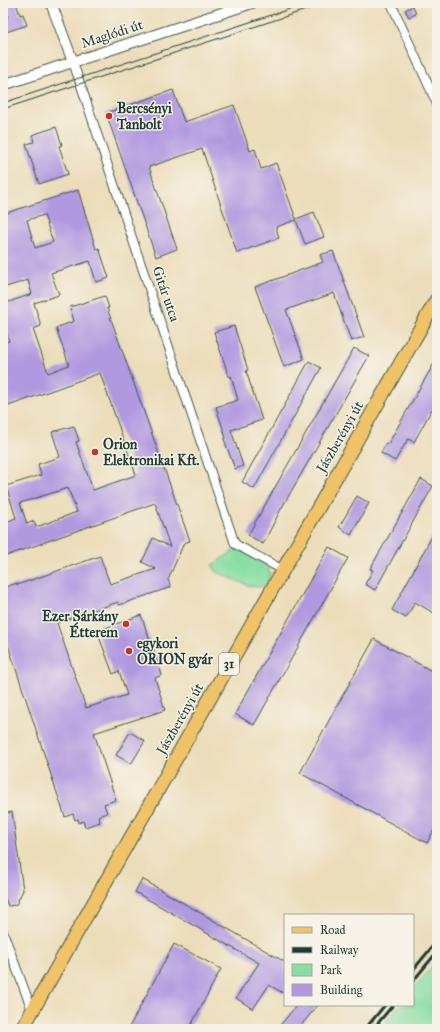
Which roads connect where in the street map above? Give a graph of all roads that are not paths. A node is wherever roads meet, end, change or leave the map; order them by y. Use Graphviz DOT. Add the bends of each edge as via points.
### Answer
graph roads {
  1 [pos="51,3"];
  2 [pos="252,3"];
  3 [pos="391,3"];
  4 [pos="73,62"];
  5 [pos="3,85"];
  6 [pos="437,104"];
  7 [pos="437,299"];
  8 [pos="283,570"];
  9 [pos="3,932"];
  10 [pos="32,1010"];
  11 [pos="22,1029"];
  1 -- 4 [label="street, Gitár utca"];
  2 -- 4 [label="street, Maglódi út"];
  3 -- 6 [label="street"];
  4 -- 5 [label="street, Maglódi út"];
  4 -- 8 [label="street, Gitár utca" via="235,544"];
  7 -- 8 [label="main road, Jászberényi út / 31"];
  8 -- 10 [label="main road, Jászberényi út / 31"];
  9 -- 10 [label="street"];
  10 -- 11 [label="main road, Jászberényi út / 31"];
}
